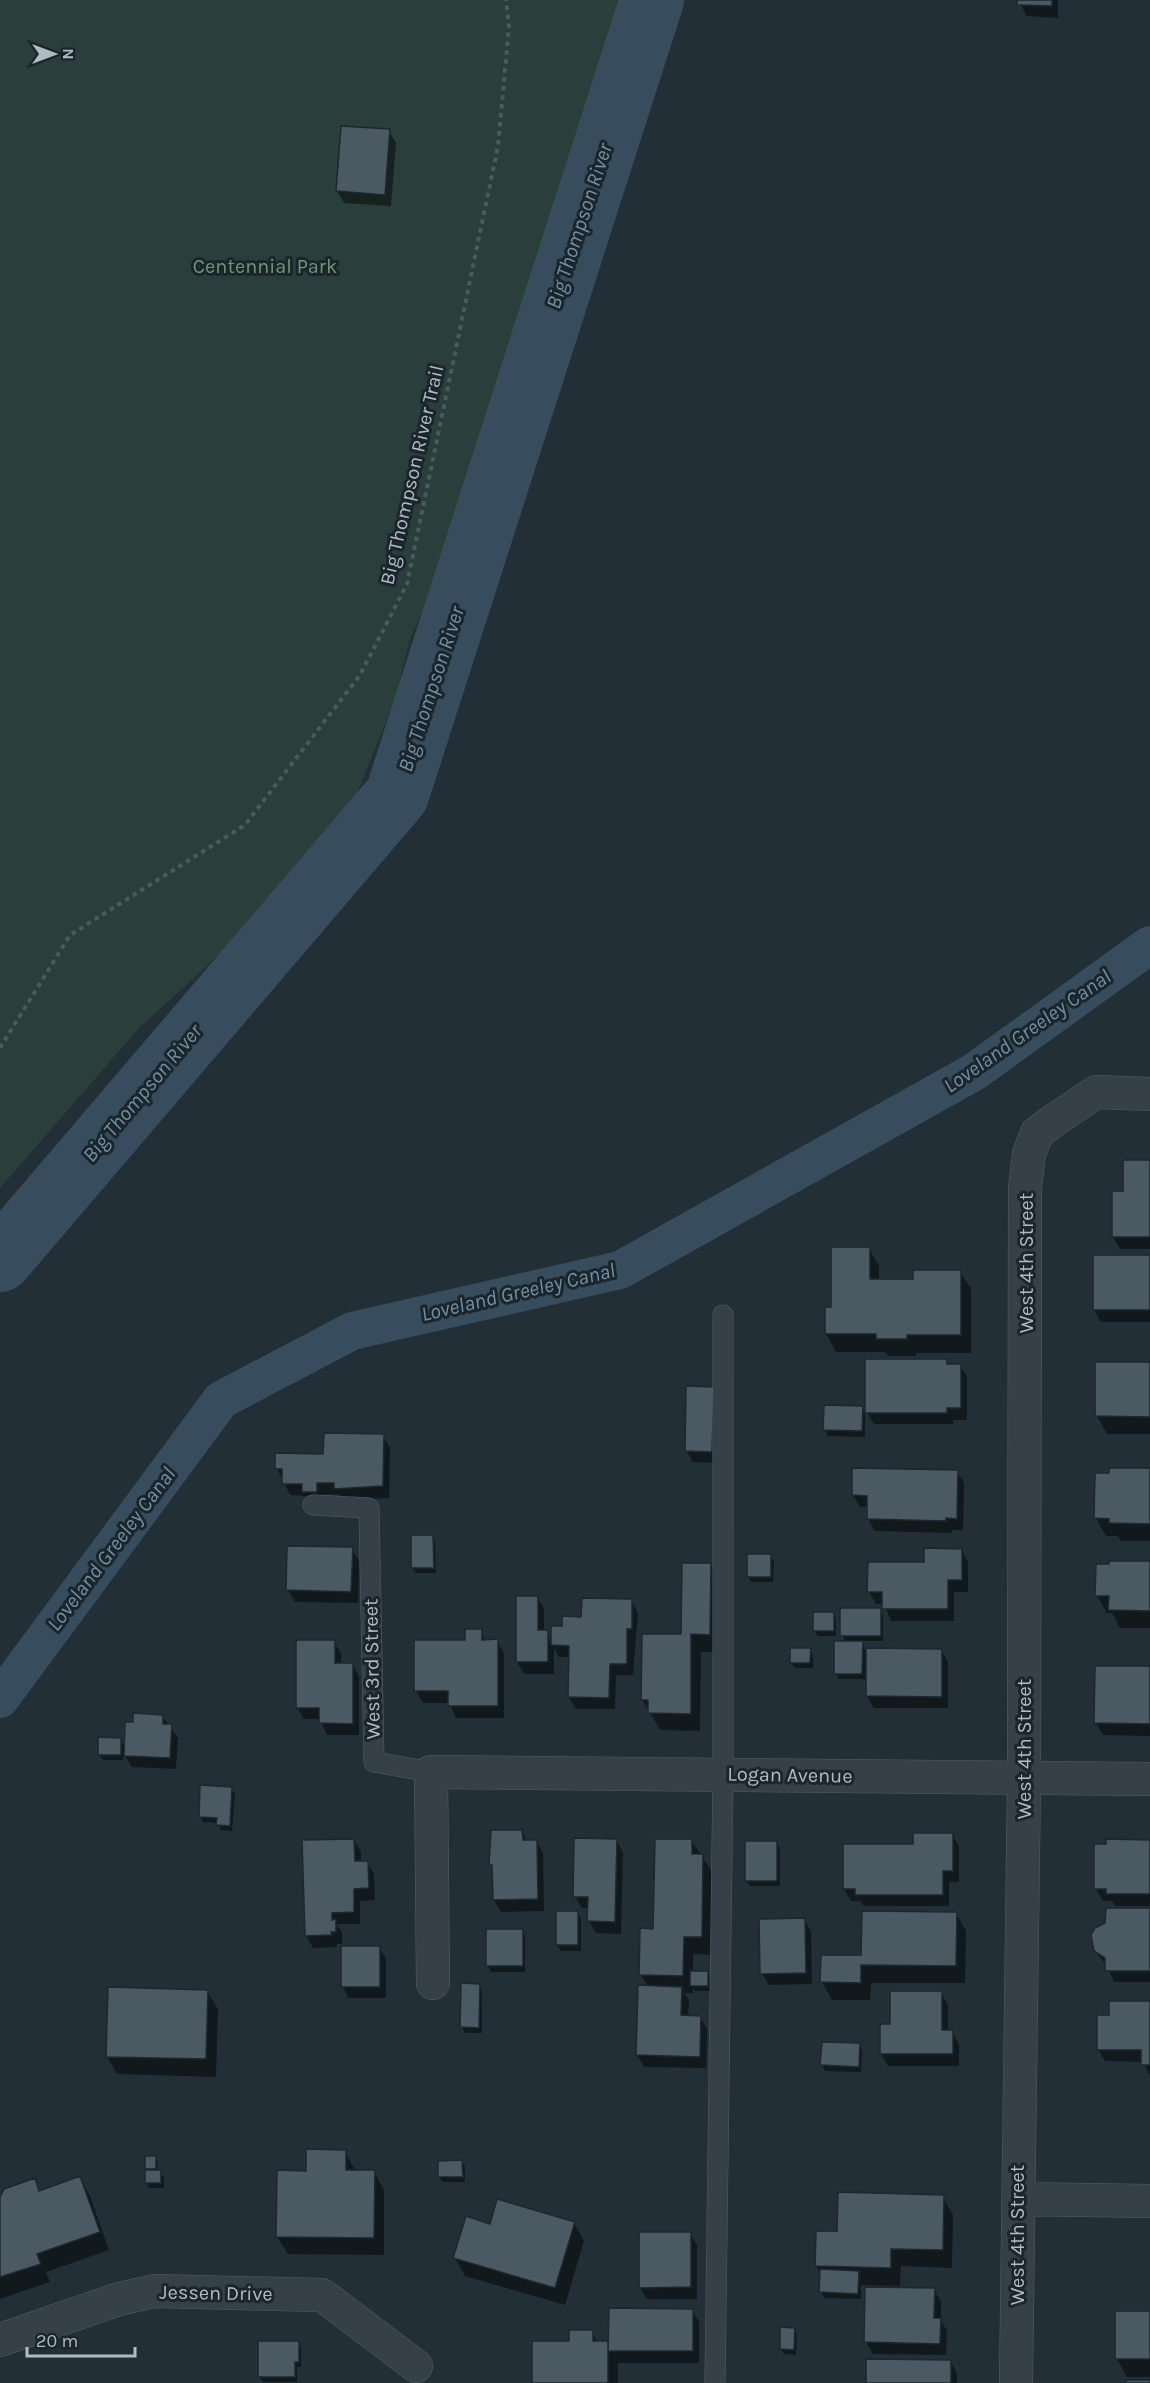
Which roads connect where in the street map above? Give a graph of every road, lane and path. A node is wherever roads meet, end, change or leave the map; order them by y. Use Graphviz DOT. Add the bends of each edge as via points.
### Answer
graph roads {
  1 [pos="506,0"];
  2 [pos="0,1048"];
  3 [pos="1150,1094"];
  4 [pos="723,1315"];
  5 [pos="312,1505"];
  6 [pos="431,1772"];
  7 [pos="723,1775"];
  8 [pos="1024,1778"];
  9 [pos="1150,1779"];
  10 [pos="433,1983"];
  11 [pos="1018,2199"];
  12 [pos="1150,2201"];
  13 [pos="0,2340"];
  14 [pos="416,2366"];
  15 [pos="716,2383"];
  16 [pos="1016,2383"];
  1 -- 2 [label="path, Big Thompson River Trail" via="509,27 498,146 407,584 360,675 245,825 70,935"];
  3 -- 8 [label="street, West 4th Street" via="1096,1092 1037,1133 1029,1155 1025,1188"];
  4 -- 7 [label="lane"];
  5 -- 6 [label="lane, West 3rd Street" via="369,1508 374,1762"];
  6 -- 7 [label="street, Logan Avenue"];
  6 -- 10 [label="street"];
  7 -- 8 [label="street, Logan Avenue"];
  7 -- 15 [label="lane"];
  8 -- 9 [label="street, Logan Avenue"];
  8 -- 11 [label="street, West 4th Street"];
  11 -- 12 [label="street"];
  11 -- 16 [label="street, West 4th Street"];
  13 -- 14 [label="street, Jessen Drive" via="155,2290 321,2295"];
}
